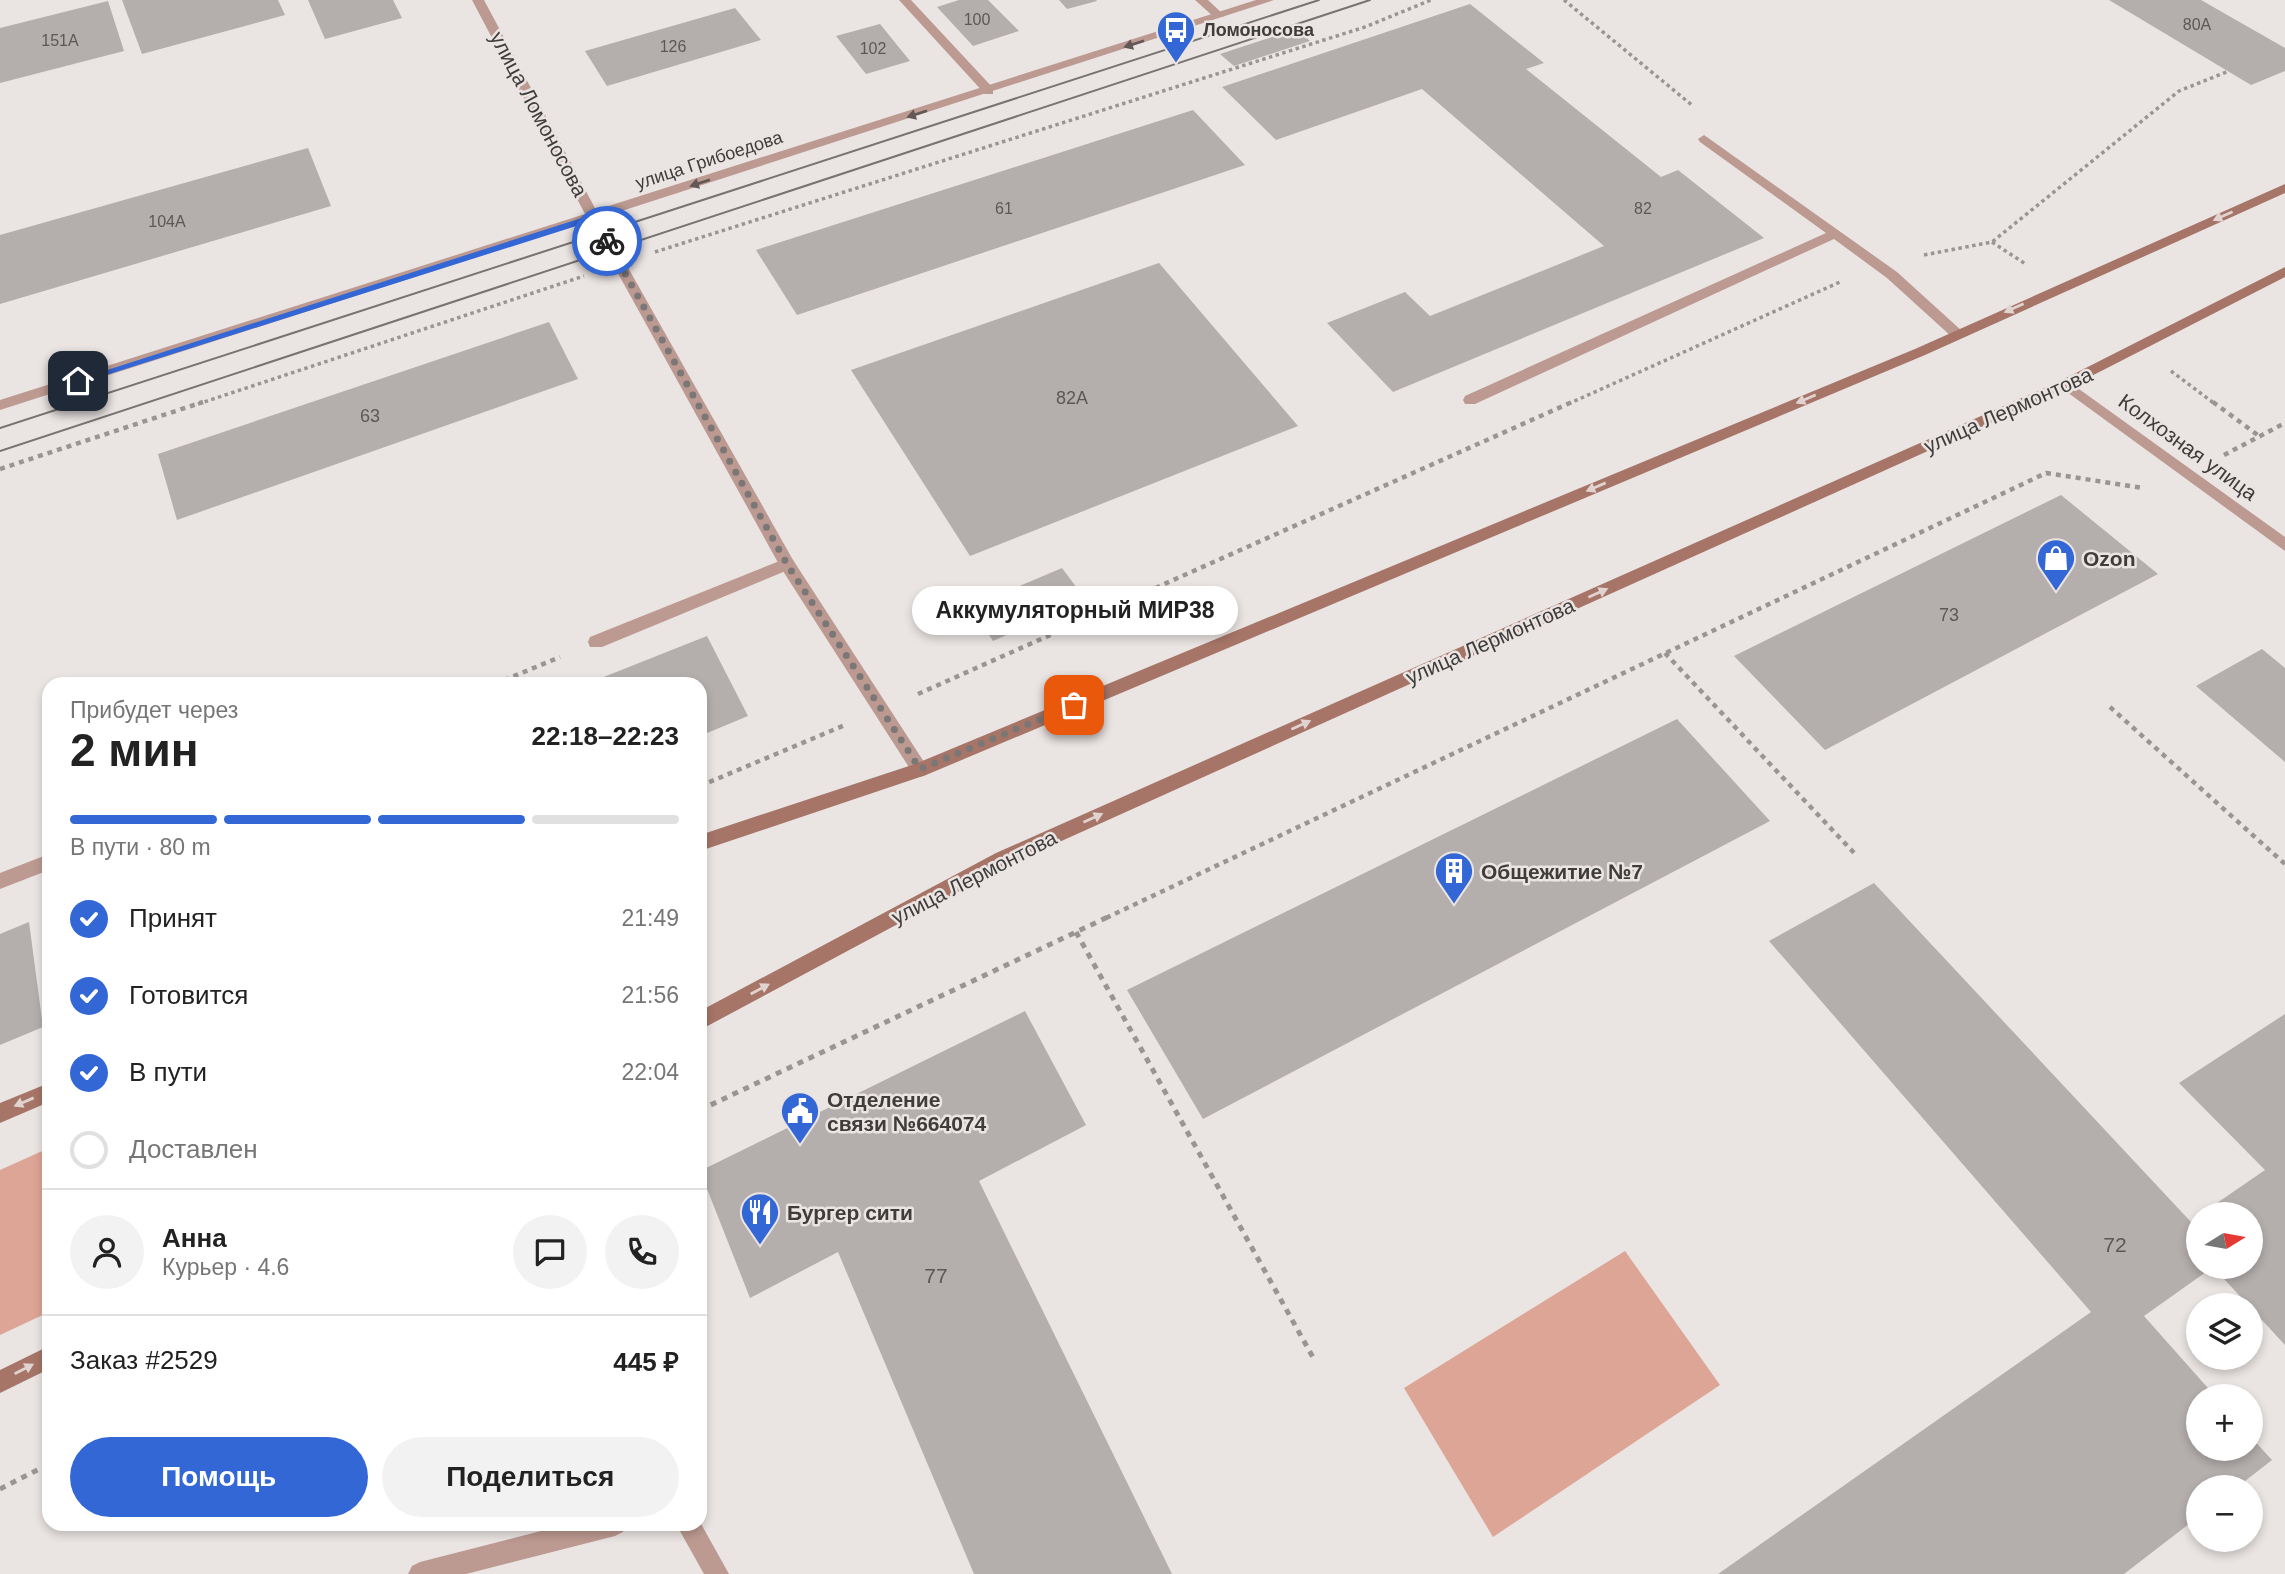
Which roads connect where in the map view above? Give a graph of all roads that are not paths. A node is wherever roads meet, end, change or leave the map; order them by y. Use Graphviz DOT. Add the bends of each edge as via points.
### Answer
graph roads {
  1 [pos="478,0"];
  2 [pos="905,0"];
  3 [pos="1201,0"];
  4 [pos="1268,0"];
  5 [pos="1219,16"];
  6 [pos="989,91"];
  7 [pos="1704,139"];
  8 [pos="2285,188"];
  9 [pos="594,217"];
  10 [pos="1835,234"];
  11 [pos="2285,271"];
  12 [pos="1957,334"];
  13 [pos="2065,384"];
  14 [pos="1469,400"];
  15 [pos="0,405"];
  16 [pos="2285,545"];
  17 [pos="787,564"];
  18 [pos="596,642"];
  19 [pos="920,769"];
  20 [pos="707,841"];
  21 [pos="42,865"];
  22 [pos="0,881"];
  23 [pos="707,1017"];
  24 [pos="42,1095"];
  25 [pos="0,1112"];
  26 [pos="42,1361"];
  27 [pos="0,1382"];
  28 [pos="588,1531"];
  29 [pos="692,1531"];
  30 [pos="420,1574"];
  31 [pos="717,1574"];
  1 -- 9 [label="street, улица Ломоносова"];
  2 -- 6 [label="street"];
  3 -- 5 [label="street"];
  4 -- 5 [label="street, улица Грибоедова"];
  5 -- 6 [label="street, улица Грибоедова, one-way"];
  6 -- 9 [label="street, улица Грибоедова, one-way"];
  7 -- 10 [label="street"];
  8 -- 12 [label="main road, one-way"];
  9 -- 15 [label="street, улица Грибоедова"];
  9 -- 17 [label="street, улица Ломоносова"];
  10 -- 12 [label="street"];
  10 -- 14 [label="street"];
  11 -- 13 [label="main road, улица Лермонтова"];
  12 -- 19 [label="main road, one-way"];
  13 -- 16 [label="street, Колхозная улица"];
  23 -- 13 [label="main road, улица Лермонтова, one-way" via="1002,859"];
  17 -- 18 [label="street"];
  17 -- 19 [label="street, улица Ломоносова"];
  19 -- 20 [label="main road"];
  21 -- 22 [label="street"];
  24 -- 25 [label="main road, one-way"];
  27 -- 26 [label="main road, one-way"];
  28 -- 30 [label="street"];
  29 -- 31 [label="street"];
}
